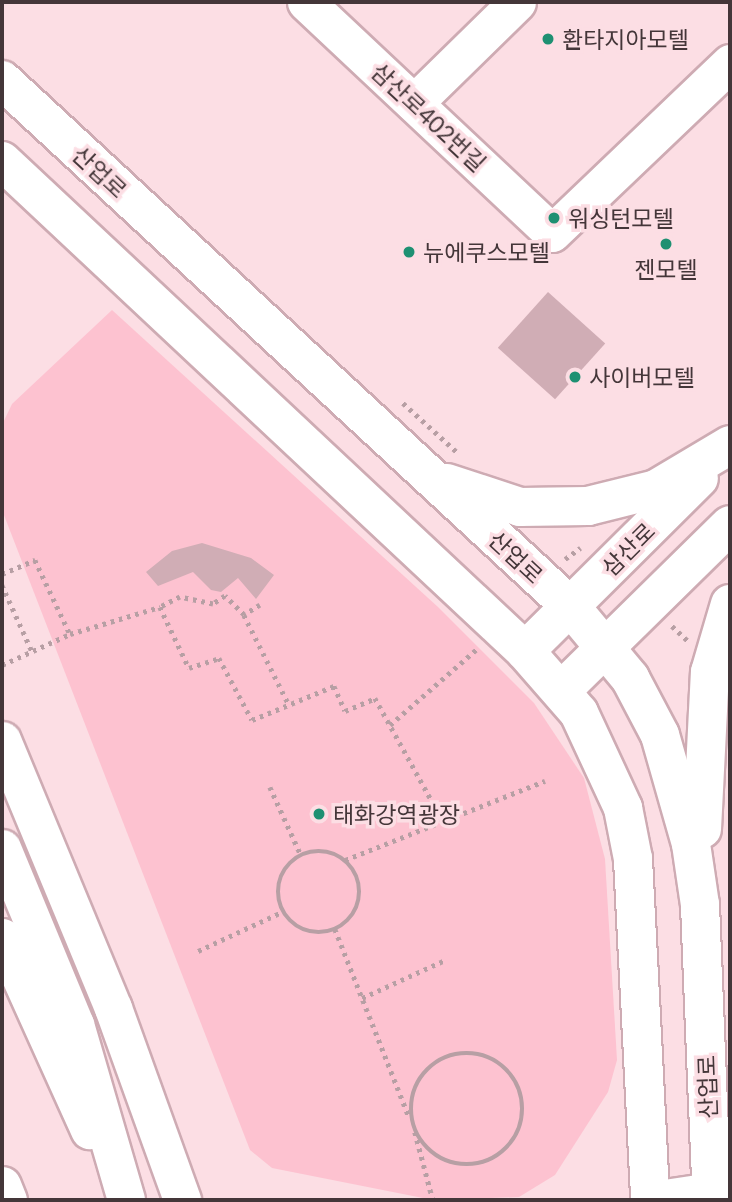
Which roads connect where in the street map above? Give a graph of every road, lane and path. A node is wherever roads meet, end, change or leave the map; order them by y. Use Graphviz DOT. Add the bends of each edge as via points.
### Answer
graph roads {
  1 [pos="306,2"];
  2 [pos="517,2"];
  3 [pos="730,63"];
  4 [pos="2,80"];
  5 [pos="414,103"];
  6 [pos="2,161"];
  7 [pos="395,397"];
  8 [pos="730,446"];
  9 [pos="469,457"];
  10 [pos="422,470"];
  11 [pos="730,525"];
  12 [pos="2,574"];
  13 [pos="2,585"];
  14 [pos="730,604"];
  15 [pos="260,605"];
  16 [pos="570,606"];
  17 [pos="160,607"];
  18 [pos="244,615"];
  19 [pos="661,615"];
  20 [pos="70,634"];
  21 [pos="691,644"];
  22 [pos="606,645"];
  23 [pos="479,648"];
  24 [pos="525,651"];
  25 [pos="32,652"];
  26 [pos="2,664"];
  27 [pos="562,690"];
  28 [pos="289,705"];
  29 [pos="390,725"];
  30 [pos="2,740"];
  31 [pos="545,781"];
  32 [pos="270,787"];
  33 [pos="443,821"];
  34 [pos="2,848"];
  35 [pos="301,855"];
  36 [pos="344,860"];
  37 [pos="700,905"];
  38 [pos="282,912"];
  39 [pos="335,929"];
  40 [pos="2,937"];
  41 [pos="198,951"];
  42 [pos="443,961"];
  43 [pos="362,998"];
  44 [pos="113,1008"];
  45 [pos="414,1130"];
  46 [pos="2,1185"];
  47 [pos="718,1188"];
  48 [pos="124,1195"];
  49 [pos="8,1200"];
  50 [pos="181,1200"];
  51 [pos="433,1200"];
  52 [pos="650,1200"];
  1 -- 5 [label="street, 삼산로402번길"];
  2 -- 5 [label="street"];
  3 -- 5 [label="street, 삼산로402번길" via="552,233"];
  4 -- 10 [label="main road, 산업로"];
  6 -- 24 [label="main road"];
  7 -- 9 [label="path"];
  8 -- 10 [label="main road" via="656,489 621,500 557,509 487,500"];
  8 -- 16 [label="main road, 삼산로"];
  10 -- 16 [label="main road, 산업로"];
  11 -- 22 [label="main road"];
  12 -- 20 [label="path" via="35,561"];
  13 -- 25 [label="path"];
  14 -- 37 [label="main road" via="710,672"];
  15 -- 18 [label="path"];
  16 -- 22 [label="main road, 산업로"];
  16 -- 24 [label="main road, 삼산로"];
  17 -- 18 [label="path" via="180,597 213,604 225,596"];
  17 -- 20 [label="path"];
  17 -- 28 [label="path" via="189,668 219,658 252,720"];
  18 -- 28 [label="path"];
  19 -- 21 [label="path"];
  20 -- 25 [label="path"];
  22 -- 27 [label="main road"];
  22 -- 37 [label="main road, 산업로" via="631,678 660,735 691,844"];
  23 -- 29 [label="path"];
  24 -- 27 [label="main road"];
  25 -- 26 [label="path"];
  27 -- 52 [label="main road" via="604,759 623,808 633,859"];
  28 -- 29 [label="path" via="334,686 345,711 375,698"];
  29 -- 33 [label="path"];
  30 -- 44 [label="street"];
  31 -- 33 [label="path"];
  32 -- 35 [label="path"];
  33 -- 36 [label="path"];
  34 -- 48 [label="street" via="75,1024"];
  35 -- 36 [label="path" via="327,852"];
  35 -- 38 [label="path" via="282,874 278,900"];
  36 -- 39 [label="path" via="360,891 351,918"];
  37 -- 47 [label="main road, 산업로"];
  38 -- 39 [label="path" via="301,930 314,934"];
  38 -- 41 [label="path"];
  39 -- 43 [label="path"];
  40 -- 48 [label="street" via="76,1107"];
  42 -- 43 [label="path"];
  43 -- 45 [label="path"];
  44 -- 48 [label="street"];
  44 -- 50 [label="street"];
  45 -- 45 [label="path" via="413,1093 436,1063 472,1053 490,1058 517,1083 523,1100 517,1136 491,1161 455,1165 438,1158"];
  45 -- 51 [label="path"];
  46 -- 49 [label="street"];
  47 -- 52 [label="street"];
}
